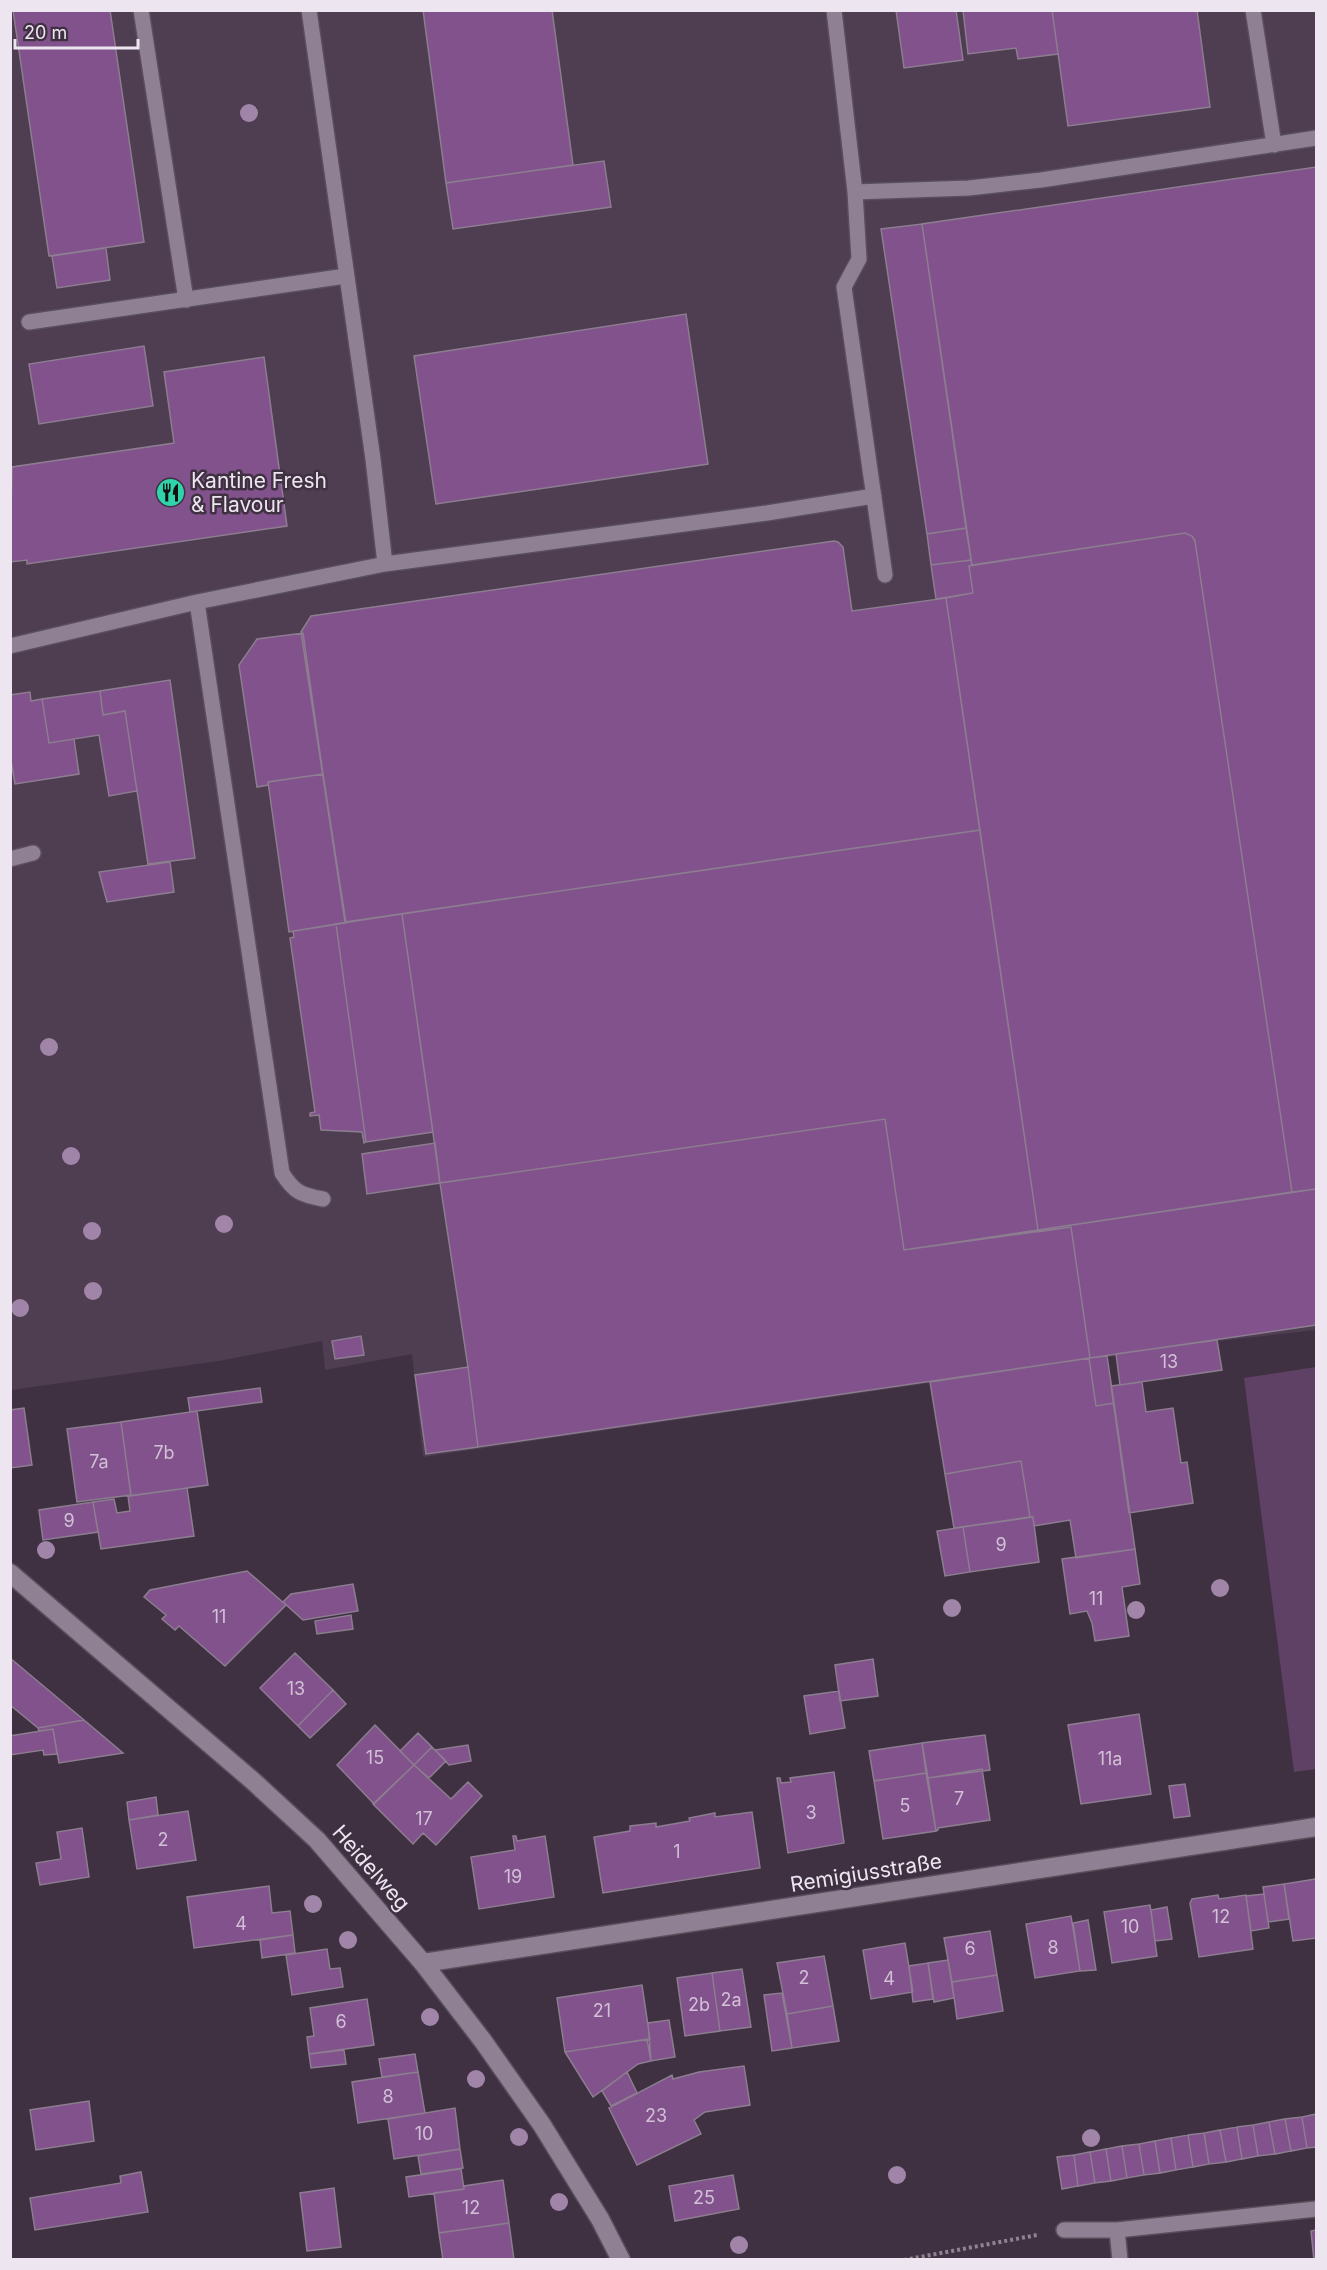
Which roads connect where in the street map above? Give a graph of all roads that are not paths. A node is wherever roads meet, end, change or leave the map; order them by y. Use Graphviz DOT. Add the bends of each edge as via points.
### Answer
graph roads {
  1 [pos="141,10"];
  2 [pos="309,10"];
  3 [pos="834,10"];
  4 [pos="1253,10"];
  5 [pos="1317,138"];
  6 [pos="1274,145"];
  7 [pos="855,192"];
  8 [pos="346,276"];
  9 [pos="186,300"];
  10 [pos="29,322"];
  11 [pos="873,496"];
  12 [pos="386,564"];
  13 [pos="885,575"];
  14 [pos="197,602"];
  15 [pos="10,646"];
  16 [pos="33,853"];
  17 [pos="10,859"];
  18 [pos="323,1199"];
  19 [pos="10,1573"];
  20 [pos="1317,1827"];
  21 [pos="423,1962"];
  22 [pos="1317,2209"];
  23 [pos="1064,2230"];
  24 [pos="1117,2230"];
  25 [pos="621,2259"];
  26 [pos="1120,2259"];
  1 -- 9 [label="lane"];
  2 -- 8 [label="lane"];
  3 -- 7 [label="lane"];
  4 -- 6 [label="lane"];
  5 -- 6 [label="lane"];
  6 -- 7 [label="lane" via="1041,180 969,188"];
  7 -- 11 [label="lane" via="859,259 844,287"];
  8 -- 9 [label="lane"];
  8 -- 12 [label="lane"];
  9 -- 10 [label="lane"];
  11 -- 12 [label="lane"];
  11 -- 13 [label="lane"];
  12 -- 14 [label="lane"];
  14 -- 15 [label="lane"];
  14 -- 18 [label="lane" via="282,1173 291,1187 305,1196"];
  16 -- 17 [label="lane"];
  19 -- 21 [label="street, Heidelweg" via="317,1840"];
  20 -- 21 [label="street, Remigiusstraße"];
  21 -- 25 [label="street, Heidelweg" via="542,2126"];
  22 -- 24 [label="lane"];
  23 -- 24 [label="lane"];
  24 -- 26 [label="lane"];
}
